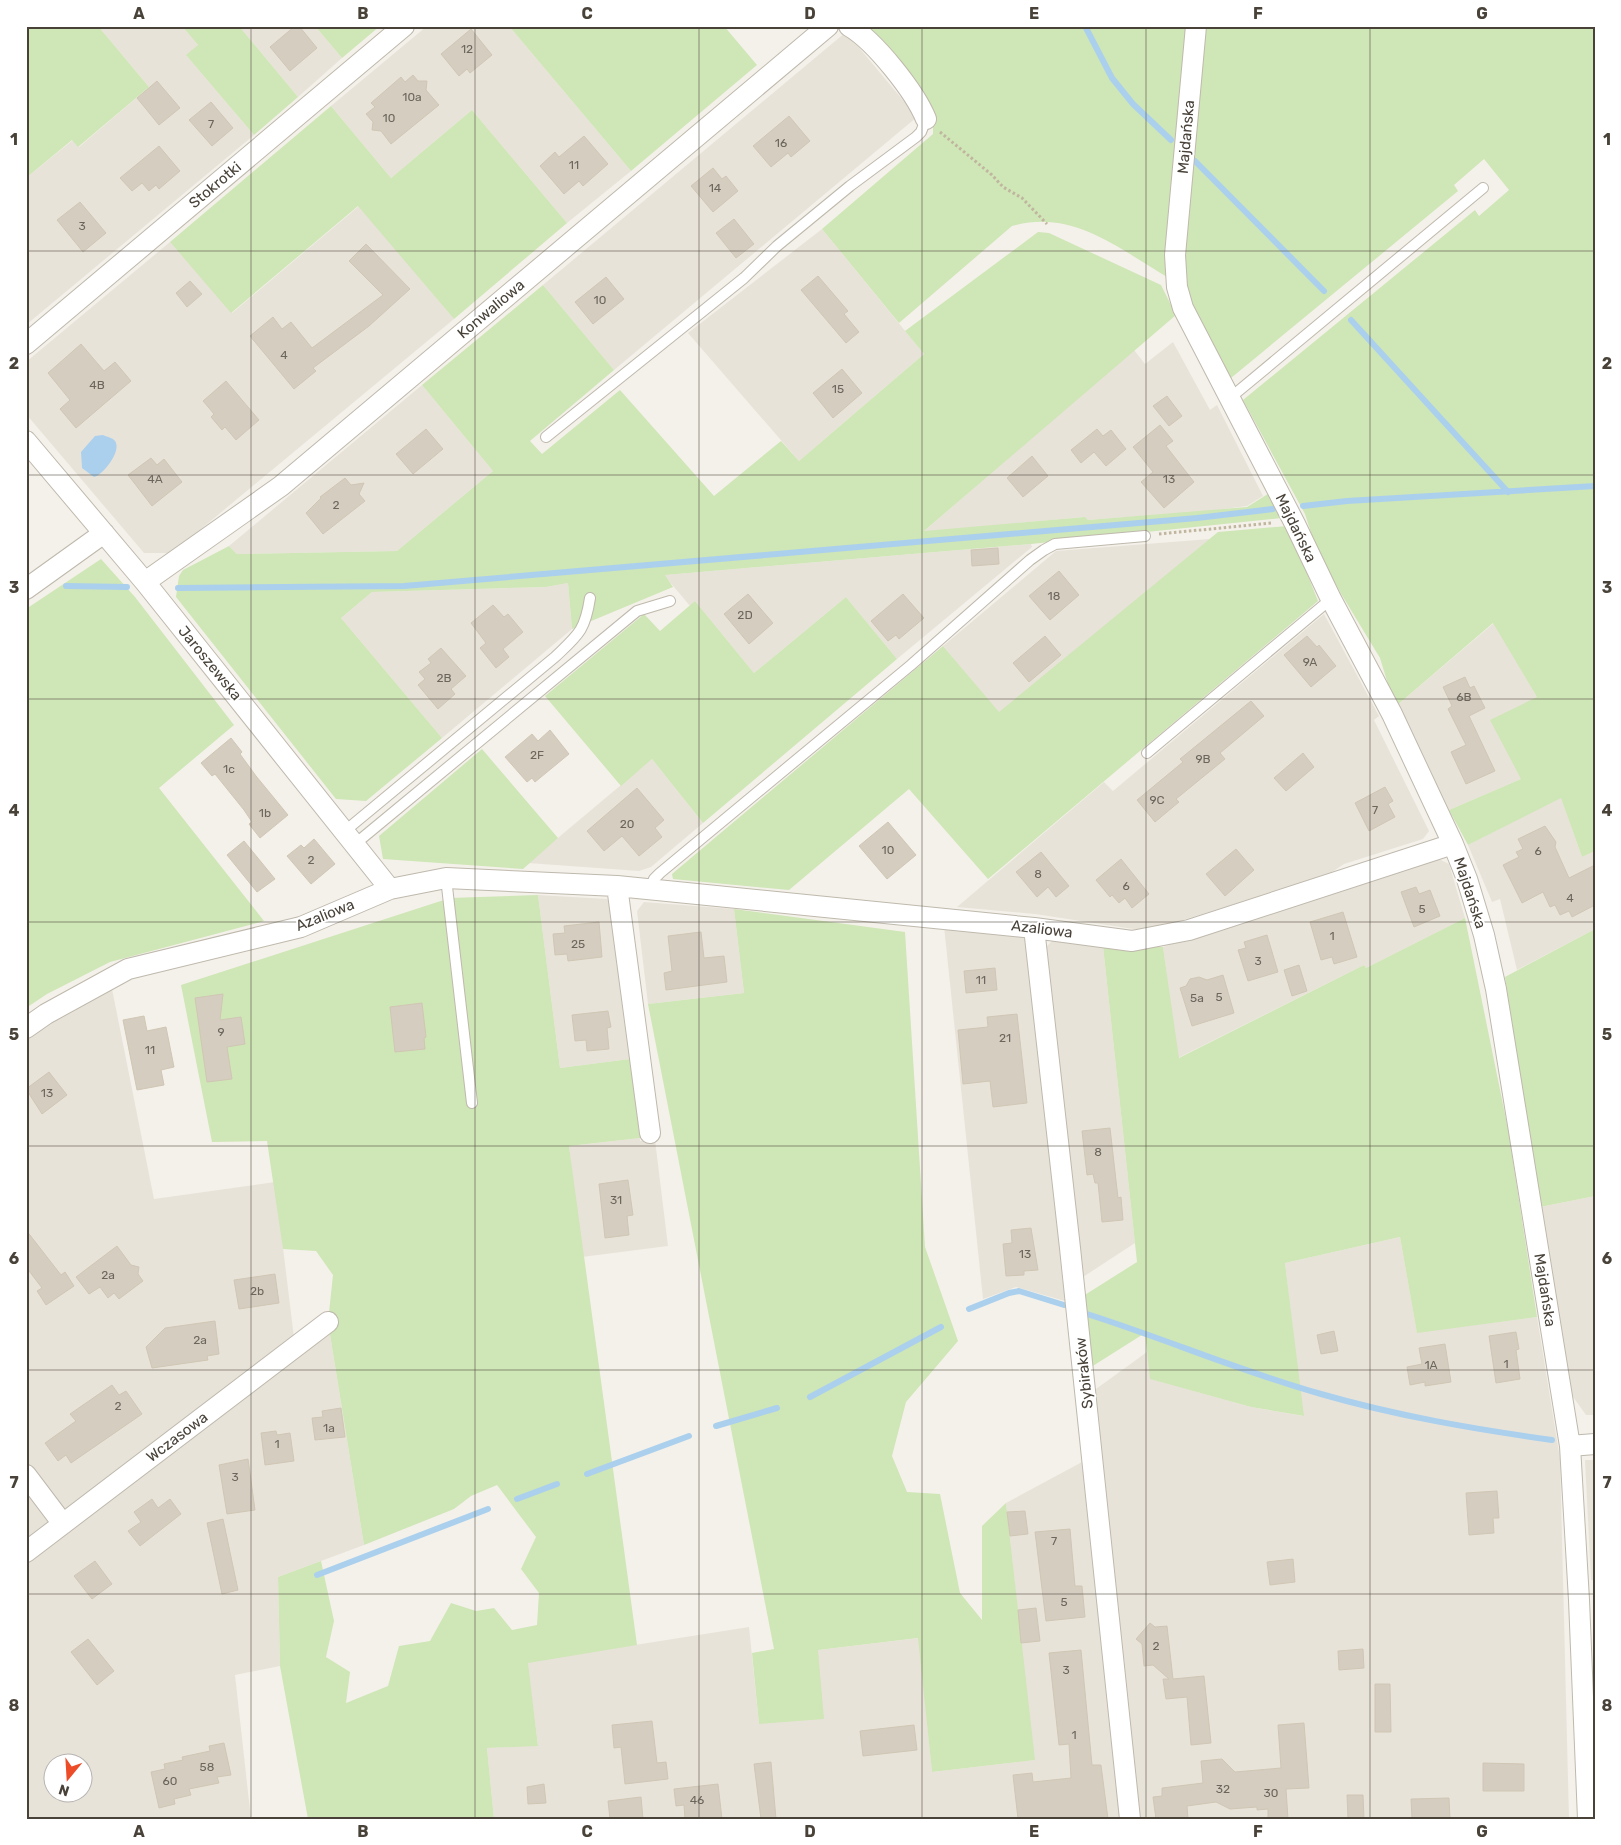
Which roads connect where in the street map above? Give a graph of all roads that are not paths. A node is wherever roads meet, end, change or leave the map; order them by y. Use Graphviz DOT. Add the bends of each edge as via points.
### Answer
graph roads {
  1 [pos="404,26"];
  2 [pos="828,26"];
  3 [pos="849,26"];
  4 [pos="1196,26"];
  5 [pos="926,119"];
  6 [pos="1483,188"];
  7 [pos="26,344"];
  8 [pos="1230,398"];
  9 [pos="546,437"];
  10 [pos="26,441"];
  11 [pos="104,534"];
  12 [pos="1145,536"];
  13 [pos="145,582"];
  14 [pos="26,589"];
  15 [pos="590,598"];
  16 [pos="1331,599"];
  17 [pos="670,601"];
  18 [pos="1147,752"];
  19 [pos="350,837"];
  20 [pos="1453,844"];
  21 [pos="446,878"];
  22 [pos="617,886"];
  23 [pos="390,888"];
  24 [pos="650,889"];
  25 [pos="1034,928"];
  26 [pos="26,1028"];
  27 [pos="472,1103"];
  28 [pos="650,1134"];
  29 [pos="328,1322"];
  30 [pos="1595,1444"];
  31 [pos="1570,1446"];
  32 [pos="26,1475"];
  33 [pos="63,1524"];
  34 [pos="26,1552"];
  35 [pos="1587,1600"];
  36 [pos="1130,1819"];
  37 [pos="1588,1819"];
  1 -- 7 [label="street, Stokrotki"];
  2 -- 13 [label="street, Konwaliowa" via="281,486"];
  3 -- 5 [label="street" via="878,51 920,105"];
  4 -- 8 [label="street, Majdańska" via="1175,274 1183,308"];
  5 -- 9 [label="lane" via="916,137 850,186 744,278"];
  6 -- 8 [label="lane"];
  8 -- 16 [label="street, Majdańska"];
  10 -- 11 [label="street, Jaroszewska"];
  11 -- 13 [label="street, Jaroszewska"];
  11 -- 14 [label="street"];
  12 -- 24 [label="lane" via="1055,544 1030,560 911,665 660,873"];
  13 -- 19 [label="street, Jaroszewska"];
  15 -- 19 [label="lane" via="582,631"];
  16 -- 18 [label="lane"];
  16 -- 20 [label="street, Majdańska" via="1392,714"];
  17 -- 19 [label="lane" via="637,611"];
  19 -- 23 [label="street, Jaroszewska"];
  20 -- 25 [label="street, Azaliowa" via="1179,932 1132,941"];
  20 -- 31 [label="street, Majdańska" via="1484,935 1496,989"];
  21 -- 22 [label="street, Azaliowa"];
  21 -- 23 [label="street, Azaliowa"];
  21 -- 27 [label="lane"];
  22 -- 24 [label="street, Azaliowa"];
  22 -- 28 [label="street"];
  23 -- 26 [label="street, Azaliowa" via="301,927 128,969"];
  24 -- 25 [label="street, Azaliowa"];
  25 -- 36 [label="street, Sybiraków"];
  29 -- 33 [label="street, Wczasowa"];
  30 -- 31 [label="street"];
  31 -- 35 [label="street, Majdańska"];
  32 -- 33 [label="street"];
  33 -- 34 [label="street, Wczasowa"];
  35 -- 37 [label="street, Majdańska"];
}
